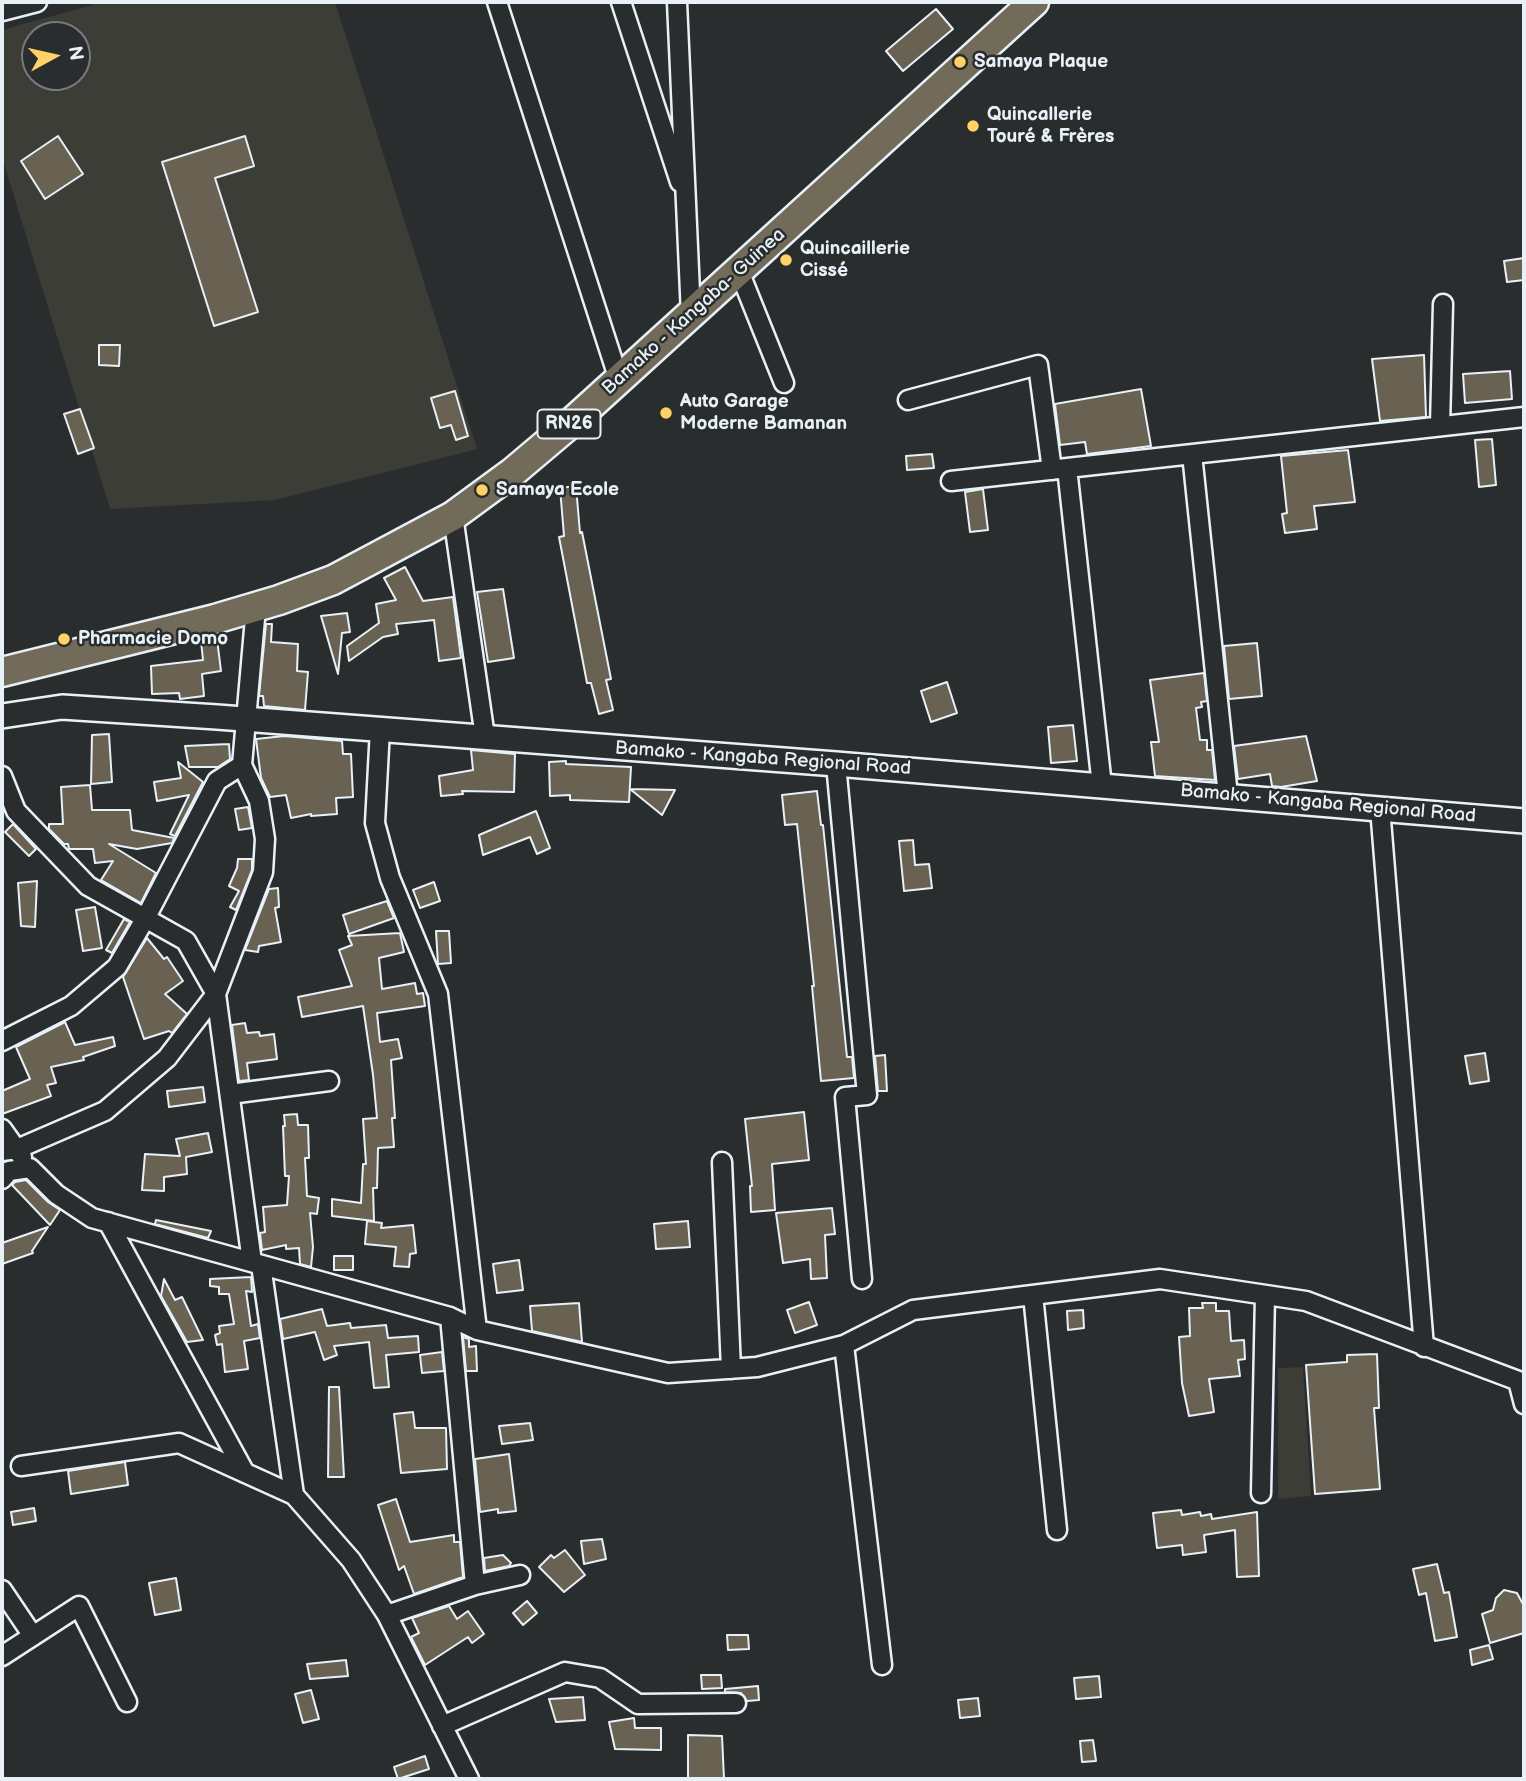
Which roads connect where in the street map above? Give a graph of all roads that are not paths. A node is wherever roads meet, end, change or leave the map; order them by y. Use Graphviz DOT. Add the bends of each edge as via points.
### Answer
graph roads {
  1 [pos="37,2"];
  2 [pos="497,2"];
  3 [pos="621,2"];
  4 [pos="677,2"];
  5 [pos="1034,2"];
  6 [pos="2,11"];
  7 [pos="687,204"];
  8 [pos="739,271"];
  9 [pos="1443,304"];
  10 [pos="691,315"];
  11 [pos="619,380"];
  12 [pos="784,383"];
  13 [pos="908,400"];
  14 [pos="1524,417"];
  15 [pos="1440,426"];
  16 [pos="1192,454"];
  17 [pos="1060,469"];
  18 [pos="951,481"];
  19 [pos="453,516"];
  20 [pos="256,607"];
  21 [pos="2,672"];
  22 [pos="2,716"];
  23 [pos="246,719"];
  24 [pos="380,729"];
  25 [pos="485,737"];
  26 [pos="836,764"];
  27 [pos="242,765"];
  28 [pos="2,776"];
  29 [pos="1102,786"];
  30 [pos="1228,796"];
  31 [pos="1380,808"];
  32 [pos="1524,821"];
  33 [pos="145,919"];
  34 [pos="216,994"];
  35 [pos="2,1041"];
  36 [pos="329,1081"];
  37 [pos="230,1094"];
  38 [pos="2,1129"];
  39 [pos="9,1150"];
  40 [pos="722,1162"];
  41 [pos="30,1168"];
  42 [pos="2,1179"];
  43 [pos="108,1223"];
  44 [pos="257,1264"];
  45 [pos="862,1279"];
  46 [pos="1033,1294"];
  47 [pos="1265,1295"];
  48 [pos="450,1317"];
  49 [pos="477,1330"];
  50 [pos="844,1345"];
  51 [pos="1424,1347"];
  52 [pos="731,1369"];
  53 [pos="1521,1382"];
  54 [pos="1524,1404"];
  55 [pos="21,1466"];
  56 [pos="245,1473"];
  57 [pos="1261,1493"];
  58 [pos="294,1495"];
  59 [pos="1057,1530"];
  60 [pos="520,1575"];
  61 [pos="475,1585"];
  62 [pos="2,1590"];
  63 [pos="387,1615"];
  64 [pos="33,1636"];
  65 [pos="2,1656"];
  66 [pos="882,1665"];
  67 [pos="127,1702"];
  68 [pos="736,1703"];
  69 [pos="442,1726"];
  70 [pos="469,1779"];
  1 -- 6 [label="street"];
  2 -- 11 [label="street"];
  3 -- 7 [label="street"];
  4 -- 7 [label="street"];
  5 -- 8 [label="main road, Bamako - Kangaba- Guinea / RN26"];
  7 -- 10 [label="street"];
  8 -- 10 [label="main road, Bamako - Kangaba- Guinea / RN26"];
  8 -- 12 [label="street"];
  9 -- 15 [label="street"];
  10 -- 11 [label="main road, Bamako - Kangaba- Guinea / RN26"];
  11 -- 19 [label="main road, Bamako - Kangaba- Guinea / RN26" via="513,472"];
  13 -- 17 [label="street" via="1038,365"];
  14 -- 15 [label="street"];
  15 -- 16 [label="street"];
  16 -- 17 [label="street"];
  16 -- 30 [label="street"];
  17 -- 18 [label="street"];
  17 -- 29 [label="street"];
  19 -- 20 [label="main road, Bamako - Kangaba- Guinea / RN26" via="333,580"];
  19 -- 25 [label="street"];
  20 -- 21 [label="main road, Bamako - Kangaba- Guinea / RN26"];
  20 -- 23 [label="street"];
  22 -- 23 [label="street, Bamako - Kangaba Regional Road" via="62,707"];
  23 -- 24 [label="street, Bamako - Kangaba Regional Road"];
  23 -- 27 [label="street"];
  24 -- 25 [label="street, Bamako - Kangaba Regional Road"];
  24 -- 49 [label="street" via="375,823 390,878 438,994"];
  25 -- 26 [label="street, Bamako - Kangaba Regional Road"];
  26 -- 29 [label="street, Bamako - Kangaba Regional Road"];
  26 -- 45 [label="street" via="867,1095 845,1097"];
  27 -- 33 [label="street" via="217,781"];
  27 -- 34 [label="street" via="260,801 263,872"];
  28 -- 33 [label="street" via="16,811 88,886"];
  29 -- 30 [label="street, Bamako - Kangaba Regional Road"];
  30 -- 31 [label="street, Bamako - Kangaba Regional Road"];
  31 -- 32 [label="street, Bamako - Kangaba Regional Road"];
  31 -- 51 [label="street"];
  33 -- 34 [label="street" via="186,941"];
  33 -- 35 [label="street" via="117,967 71,1006"];
  34 -- 37 [label="street"];
  34 -- 39 [label="street" via="167,1058 105,1111"];
  36 -- 37 [label="street"];
  37 -- 44 [label="street"];
  38 -- 39 [label="street"];
  39 -- 41 [label="street"];
  40 -- 52 [label="street"];
  41 -- 42 [label="street" via="9,1171"];
  41 -- 43 [label="street" via="56,1194"];
  43 -- 44 [label="street"];
  43 -- 56 [label="street"];
  44 -- 48 [label="street"];
  44 -- 58 [label="street"];
  46 -- 47 [label="street" via="1160,1279"];
  46 -- 50 [label="street" via="914,1310"];
  46 -- 59 [label="street"];
  47 -- 51 [label="street" via="1307,1301"];
  47 -- 57 [label="street"];
  48 -- 49 [label="street"];
  48 -- 61 [label="street"];
  49 -- 52 [label="street" via="667,1373"];
  50 -- 52 [label="street"];
  50 -- 66 [label="street"];
  51 -- 53 [label="street"];
  53 -- 54 [label="street"];
  55 -- 56 [label="street" via="179,1443"];
  56 -- 58 [label="street"];
  58 -- 63 [label="street" via="351,1560"];
  60 -- 61 [label="street"];
  61 -- 63 [label="street"];
  62 -- 64 [label="street"];
  63 -- 69 [label="street"];
  64 -- 65 [label="street"];
  64 -- 67 [label="street" via="79,1606"];
  68 -- 69 [label="street" via="638,1704 600,1678 565,1672"];
  69 -- 70 [label="street"];
}
